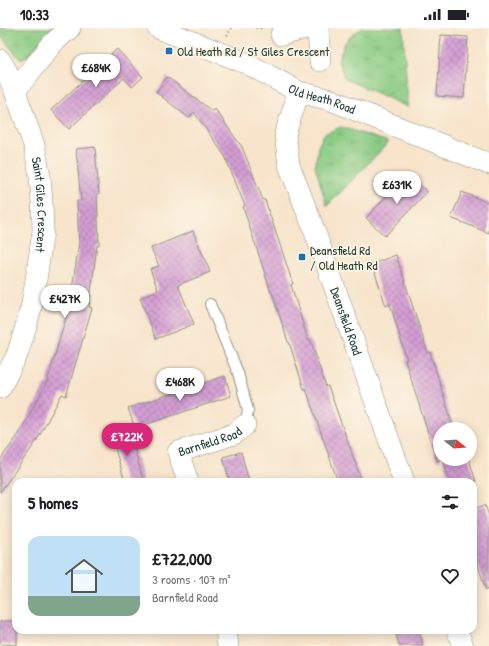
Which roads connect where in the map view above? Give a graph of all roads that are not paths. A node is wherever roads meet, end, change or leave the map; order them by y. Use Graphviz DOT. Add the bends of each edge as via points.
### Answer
graph roads {
  1 [pos="70,28"];
  2 [pos="158,28"];
  3 [pos="309,28"];
  4 [pos="318,28"];
  5 [pos="281,35"];
  6 [pos="0,60"];
  7 [pos="320,61"];
  8 [pos="15,91"];
  9 [pos="299,92"];
  10 [pos="489,164"];
  11 [pos="210,304"];
  12 [pos="0,388"];
  13 [pos="244,425"];
  14 [pos="187,478"];
  15 [pos="403,478"];
  16 [pos="226,634"];
  17 [pos="458,634"];
  18 [pos="228,646"];
  19 [pos="463,646"];
  1 -- 8 [label="street" via="52,44"];
  2 -- 9 [label="street, Old Heath Road" via="248,64"];
  3 -- 5 [label="street"];
  4 -- 7 [label="street"];
  6 -- 8 [label="street, Saint Giles Crescent"];
  8 -- 12 [label="street, Saint Giles Crescent" via="34,145 40,176 43,231 32,304 26,326 17,355"];
  9 -- 10 [label="street, Old Heath Road" via="331,100"];
  9 -- 15 [label="street, Deansfield Road" via="285,134 289,165"];
  11 -- 13 [label="lane" via="238,374 248,410"];
  13 -- 14 [label="street, Barnfield Road" via="234,434 178,452"];
  16 -- 18 [label="street"];
  17 -- 19 [label="street"];
}
